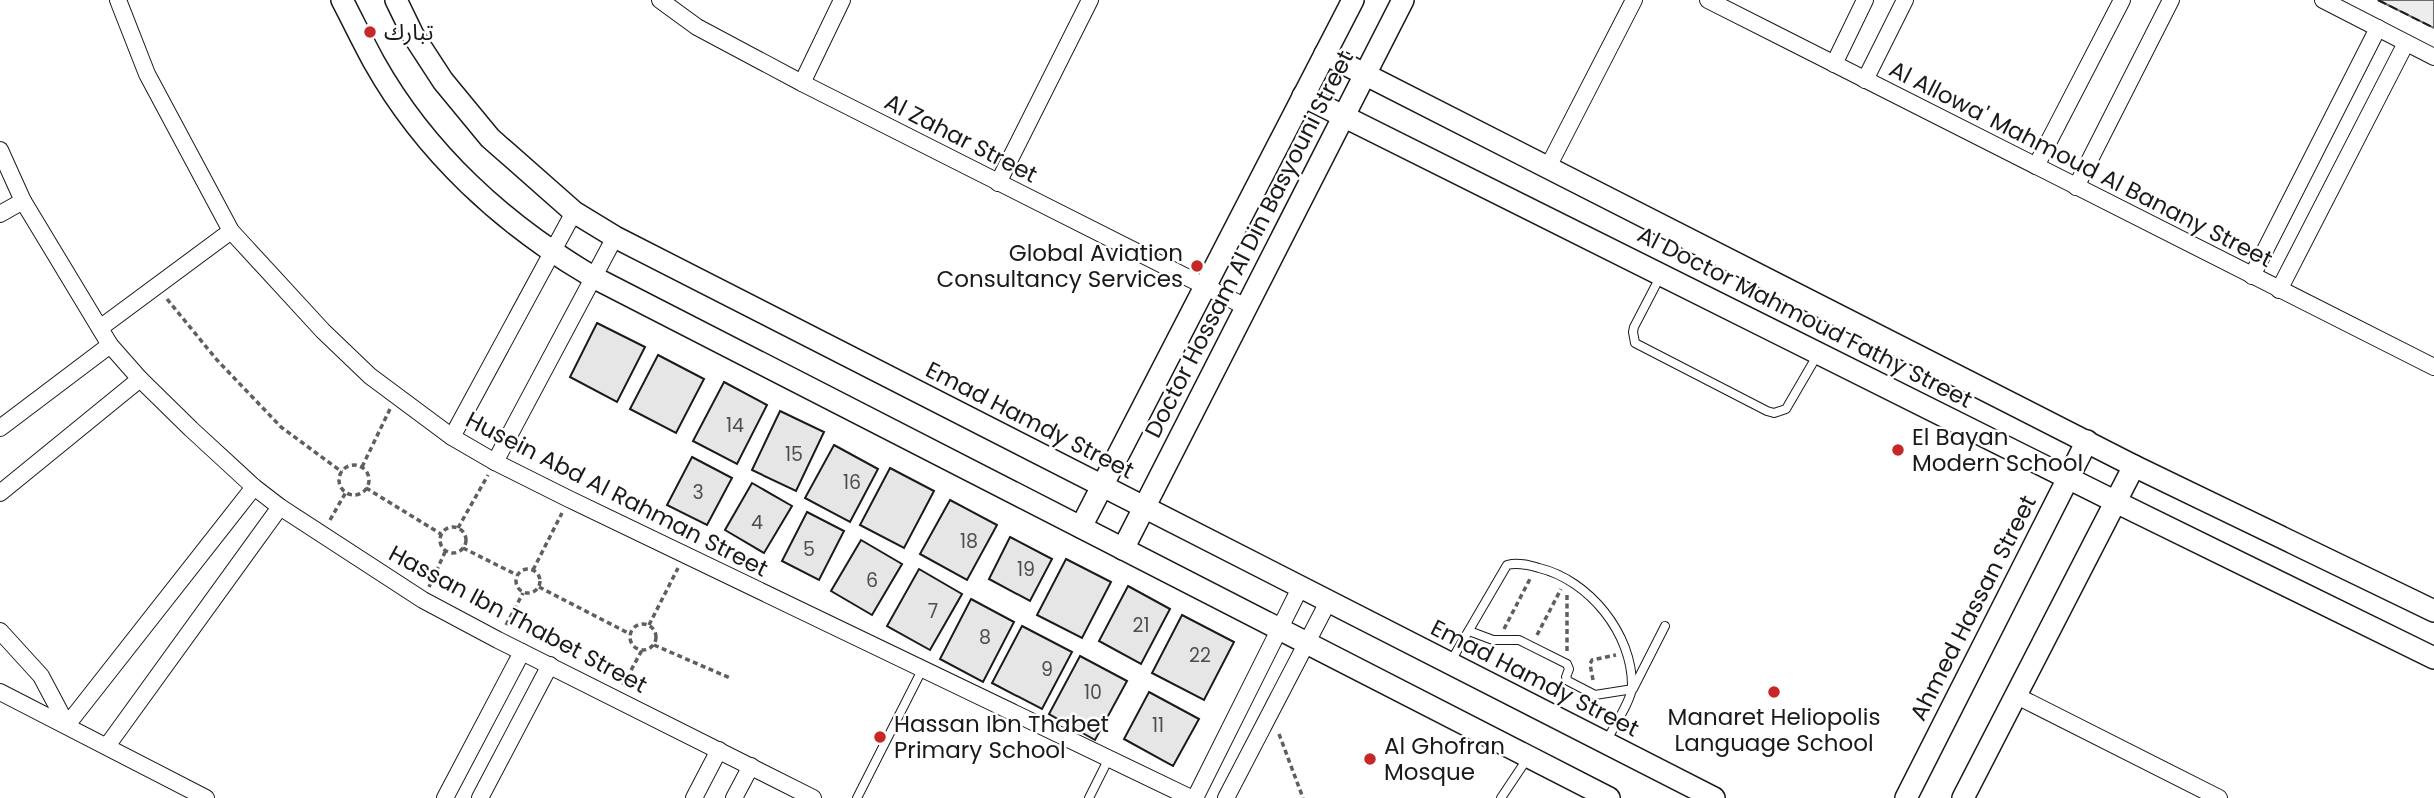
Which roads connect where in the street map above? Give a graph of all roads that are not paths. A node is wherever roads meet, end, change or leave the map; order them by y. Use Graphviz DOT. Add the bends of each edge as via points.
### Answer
graph roads {
  1 [pos="118,0"];
  2 [pos="342,0"];
  3 [pos="396,0"];
  4 [pos="660,0"];
  5 [pos="842,0"];
  6 [pos="1090,0"];
  7 [pos="1353,0"];
  8 [pos="1403,0"];
  9 [pos="1634,0"];
  10 [pos="1708,0"];
  11 [pos="1865,0"];
  12 [pos="1905,0"];
  13 [pos="2122,0"];
  14 [pos="2171,0"];
  15 [pos="2323,0"];
  16 [pos="2378,28"];
  17 [pos="2406,43"];
  18 [pos="1325,54"];
  19 [pos="2434,57"];
  20 [pos="1834,64"];
  21 [pos="1365,75"];
  22 [pos="1865,80"];
  23 [pos="802,83"];
  24 [pos="1303,96"];
  25 [pos="1343,117"];
  26 [pos="0,150"];
  27 [pos="2036,166"];
  28 [pos="1548,167"];
  29 [pos="4,174"];
  30 [pos="998,183"];
  31 [pos="2076,187"];
  32 [pos="23,201"];
  33 [pos="573,212"];
  34 [pos="0,214"];
  35 [pos="230,231"];
  36 [pos="615,237"];
  37 [pos="552,253"];
  38 [pos="1661,274"];
  39 [pos="2252,276"];
  40 [pos="593,277"];
  41 [pos="1205,286"];
  42 [pos="2279,290"];
  43 [pos="1246,307"];
  44 [pos="100,328"];
  45 [pos="110,345"];
  46 [pos="1819,353"];
  47 [pos="2434,367"];
  48 [pos="140,379"];
  49 [pos="0,428"];
  50 [pos="452,437"];
  51 [pos="2087,441"];
  52 [pos="495,462"];
  53 [pos="2134,466"];
  54 [pos="2068,478"];
  55 [pos="1102,486"];
  56 [pos="254,487"];
  57 [pos="0,493"];
  58 [pos="2116,502"];
  59 [pos="280,507"];
  60 [pos="1145,508"];
  61 [pos="1081,527"];
  62 [pos="1123,549"];
  63 [pos="1301,586"];
  64 [pos="1328,602"];
  65 [pos="2434,611"];
  66 [pos="1665,626"];
  67 [pos="1280,628"];
  68 [pos="0,631"];
  69 [pos="1469,631"];
  70 [pos="1307,643"];
  71 [pos="522,652"];
  72 [pos="2434,658"];
  73 [pos="1450,663"];
  74 [pos="550,665"];
  75 [pos="922,670"];
  76 [pos="1633,689"];
  77 [pos="0,692"];
  78 [pos="2015,695"];
  79 [pos="67,725"];
  80 [pos="1605,743"];
  81 [pos="107,746"];
  82 [pos="719,750"];
  83 [pos="1528,757"];
  84 [pos="1108,760"];
  85 [pos="751,766"];
  86 [pos="206,798"];
  87 [pos="444,798"];
  88 [pos="480,798"];
  89 [pos="694,798"];
  90 [pos="734,798"];
  91 [pos="813,798"];
  92 [pos="857,798"];
  93 [pos="1089,798"];
  94 [pos="1193,798"];
  95 [pos="1226,798"];
  96 [pos="1501,798"];
  97 [pos="1609,798"];
  98 [pos="1714,798"];
  99 [pos="1906,798"];
  100 [pos="1963,798"];
  101 [pos="2217,798"];
  1 -- 35 [label="street, Husein Abd Al Rahman Street" via="147,74"];
  2 -- 37 [label="street" via="375,64 416,124 466,182"];
  3 -- 33 [label="street, Emad Hamdy Street" via="413,35 464,108 490,138"];
  4 -- 23 [label="street, Al Zahar Street" via="697,27"];
  5 -- 23 [label="street"];
  6 -- 30 [label="street"];
  7 -- 18 [label="street, Doctor Hossam Al Din Basyouni Street"];
  8 -- 21 [label="street, Doctor Hossam Al Din Basyouni Street"];
  9 -- 28 [label="street"];
  10 -- 20 [label="street, Al Allowa' Mahmoud Al Banany Street"];
  11 -- 20 [label="street"];
  12 -- 22 [label="street"];
  13 -- 27 [label="street"];
  14 -- 31 [label="street"];
  15 -- 16 [label="street"];
  16 -- 17 [label="street"];
  16 -- 39 [label="street"];
  17 -- 19 [label="street"];
  17 -- 42 [label="street"];
  18 -- 21 [label="street, Al Doctor Mahmoud Fathy Street"];
  18 -- 24 [label="street, Doctor Hossam Al Din Basyouni Street"];
  20 -- 22 [label="street, Al Allowa' Mahmoud Al Banany Street"];
  21 -- 25 [label="street, Doctor Hossam Al Din Basyouni Street"];
  21 -- 28 [label="street, Al Doctor Mahmoud Fathy Street"];
  22 -- 27 [label="street, Al Allowa' Mahmoud Al Banany Street"];
  23 -- 30 [label="street, Al Zahar Street"];
  24 -- 25 [label="street, Al Doctor Mahmoud Fathy Street"];
  24 -- 41 [label="street, Doctor Hossam Al Din Basyouni Street"];
  25 -- 38 [label="street, Al Doctor Mahmoud Fathy Street"];
  25 -- 43 [label="street, Doctor Hossam Al Din Basyouni Street"];
  26 -- 29 [label="street, Hassan Ibn Thabet Street"];
  27 -- 31 [label="street, Al Allowa' Mahmoud Al Banany Street"];
  28 -- 51 [label="street, Al Doctor Mahmoud Fathy Street"];
  29 -- 32 [label="street, Hassan Ibn Thabet Street"];
  30 -- 41 [label="street, Al Zahar Street"];
  31 -- 39 [label="street, Al Allowa' Mahmoud Al Banany Street"];
  32 -- 34 [label="street"];
  32 -- 44 [label="street, Hassan Ibn Thabet Street"];
  33 -- 36 [label="street, Emad Hamdy Street"];
  33 -- 37 [label="street"];
  35 -- 44 [label="street"];
  35 -- 50 [label="street, Husein Abd Al Rahman Street" via="370,376"];
  36 -- 40 [label="street"];
  36 -- 55 [label="street, Emad Hamdy Street"];
  37 -- 40 [label="street"];
  37 -- 50 [label="street"];
  38 -- 46 [label="street, Al Doctor Mahmoud Fathy Street"];
  38 -- 46 [label="lane" via="1634,327 1635,343 1767,411 1786,409"];
  39 -- 42 [label="street, Al Allowa' Mahmoud Al Banany Street"];
  40 -- 52 [label="street"];
  40 -- 61 [label="street"];
  41 -- 43 [label="street, Al Zahar Street"];
  41 -- 55 [label="street, Doctor Hossam Al Din Basyouni Street"];
  42 -- 47 [label="street, Al Allowa' Mahmoud Al Banany Street"];
  43 -- 60 [label="street, Doctor Hossam Al Din Basyouni Street"];
  44 -- 45 [label="street, Hassan Ibn Thabet Street"];
  45 -- 48 [label="street, Hassan Ibn Thabet Street"];
  45 -- 49 [label="street"];
  46 -- 54 [label="street, Al Doctor Mahmoud Fathy Street"];
  48 -- 56 [label="street, Hassan Ibn Thabet Street"];
  48 -- 57 [label="street"];
  50 -- 52 [label="street, Husein Abd Al Rahman Street"];
  51 -- 53 [label="street, Al Doctor Mahmoud Fathy Street"];
  51 -- 54 [label="street, Ahmed Hassan Street"];
  52 -- 75 [label="street, Husein Abd Al Rahman Street"];
  53 -- 58 [label="street"];
  53 -- 65 [label="street, Al Doctor Mahmoud Fathy Street"];
  54 -- 58 [label="street, Al Doctor Mahmoud Fathy Street"];
  54 -- 99 [label="street, Ahmed Hassan Street"];
  55 -- 60 [label="street, Emad Hamdy Street"];
  55 -- 61 [label="street, Doctor Hossam Al Din Basyouni Street"];
  56 -- 59 [label="street, Hassan Ibn Thabet Street"];
  56 -- 79 [label="street"];
  58 -- 72 [label="street, Al Doctor Mahmoud Fathy Street"];
  58 -- 78 [label="street"];
  59 -- 71 [label="street, Hassan Ibn Thabet Street" via="424,600"];
  59 -- 81 [label="street"];
  60 -- 62 [label="street, Doctor Hossam Al Din Basyouni Street"];
  60 -- 63 [label="street, Emad Hamdy Street"];
  61 -- 62 [label="street"];
  62 -- 67 [label="street"];
  63 -- 64 [label="street, Emad Hamdy Street"];
  63 -- 67 [label="street"];
  64 -- 70 [label="street"];
  64 -- 73 [label="street, Emad Hamdy Street"];
  66 -- 76 [label="lane"];
  67 -- 70 [label="street"];
  67 -- 94 [label="street"];
  68 -- 79 [label="street" via="41,676"];
  69 -- 73 [label="lane"];
  69 -- 76 [label="lane" via="1481,637 1519,640 1567,664 1568,681 1595,695"];
  69 -- 76 [label="lane" via="1507,565 1536,567 1567,578 1594,599 1614,625 1626,653"];
  70 -- 83 [label="street"];
  70 -- 95 [label="street"];
  71 -- 74 [label="street, Hassan Ibn Thabet Street"];
  71 -- 87 [label="street"];
  73 -- 80 [label="street, Emad Hamdy Street"];
  74 -- 82 [label="street, Hassan Ibn Thabet Street"];
  74 -- 88 [label="street"];
  75 -- 84 [label="street, Husein Abd Al Rahman Street"];
  75 -- 92 [label="lane"];
  76 -- 80 [label="lane"];
  77 -- 79 [label="street"];
  78 -- 100 [label="street"];
  78 -- 101 [label="street"];
  79 -- 81 [label="street"];
  80 -- 98 [label="street, Emad Hamdy Street"];
  81 -- 86 [label="street"];
  82 -- 85 [label="street, Hassan Ibn Thabet Street"];
  82 -- 89 [label="street"];
  83 -- 96 [label="lane"];
  83 -- 97 [label="street"];
  84 -- 93 [label="lane"];
  84 -- 94 [label="street, Husein Abd Al Rahman Street"];
  85 -- 90 [label="street"];
  85 -- 91 [label="street, Hassan Ibn Thabet Street"];
}
